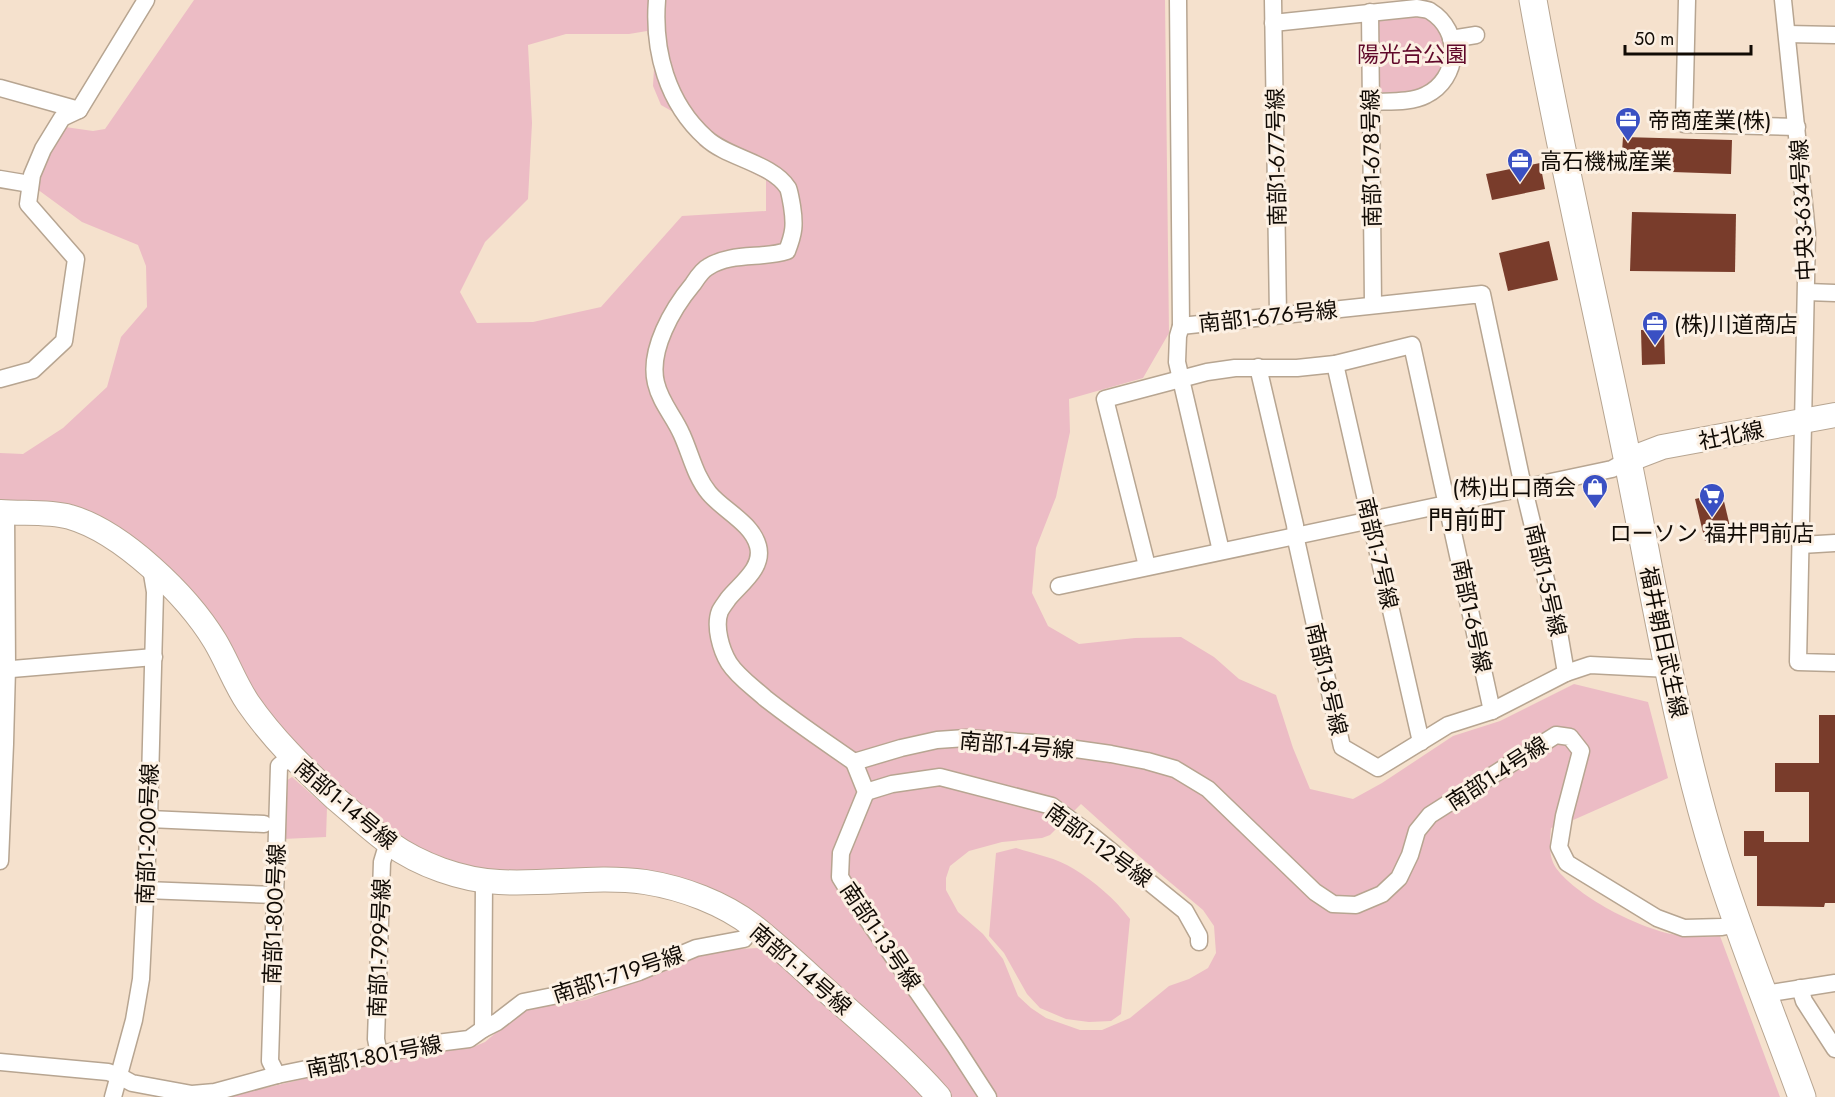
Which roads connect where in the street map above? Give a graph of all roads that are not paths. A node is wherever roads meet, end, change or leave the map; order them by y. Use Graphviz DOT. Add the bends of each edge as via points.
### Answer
graph roads {
  1 [pos="146,0"];
  2 [pos="657,0"];
  3 [pos="1178,0"];
  4 [pos="1273,0"];
  5 [pos="1533,0"];
  6 [pos="1687,0"];
  7 [pos="1784,0"];
  8 [pos="1370,12"];
  9 [pos="1274,23"];
  10 [pos="1787,34"];
  11 [pos="1476,35"];
  12 [pos="1835,35"];
  13 [pos="1451,39"];
  14 [pos="0,88"];
  15 [pos="1371,102"];
  16 [pos="79,110"];
  17 [pos="1797,127"];
  18 [pos="0,178"];
  19 [pos="30,184"];
  20 [pos="1807,292"];
  21 [pos="1835,293"];
  22 [pos="1373,304"];
  23 [pos="1278,315"];
  24 [pos="1181,326"];
  25 [pos="1335,364"];
  26 [pos="1258,367"];
  27 [pos="1181,378"];
  28 [pos="0,379"];
  29 [pos="1835,416"];
  30 [pos="1803,421"];
  31 [pos="1628,460"];
  32 [pos="1524,487"];
  33 [pos="1448,503"];
  34 [pos="3,512"];
  35 [pos="1371,519"];
  36 [pos="1296,535"];
  37 [pos="1835,543"];
  38 [pos="1801,545"];
  39 [pos="1221,551"];
  40 [pos="1147,566"];
  41 [pos="151,568"];
  42 [pos="3,583"];
  43 [pos="1059,586"];
  44 [pos="154,657"];
  45 [pos="1835,663"];
  46 [pos="3,669"];
  47 [pos="1669,669"];
  48 [pos="1566,673"];
  49 [pos="1492,711"];
  50 [pos="1421,742"];
  51 [pos="291,756"];
  52 [pos="854,762"];
  53 [pos="866,792"];
  54 [pos="149,819"];
  55 [pos="264,824"];
  56 [pos="388,842"];
  57 [pos="0,861"];
  58 [pos="484,881"];
  59 [pos="145,890"];
  60 [pos="275,895"];
  61 [pos="1738,924"];
  62 [pos="753,926"];
  63 [pos="1199,942"];
  64 [pos="1835,983"];
  65 [pos="1800,988"];
  66 [pos="1764,994"];
  67 [pos="483,1029"];
  68 [pos="1835,1049"];
  69 [pos="379,1054"];
  70 [pos="0,1062"];
  71 [pos="277,1075"];
  72 [pos="119,1076"];
  73 [pos="113,1097"];
  74 [pos="939,1097"];
  75 [pos="988,1097"];
  76 [pos="1802,1097"];
  1 -- 16 [label="street"];
  2 -- 52 [label="street" via="658,46 675,100 707,140 773,173 788,189 795,231 787,251 725,258 706,267 665,326 654,360 655,381 663,405 680,430 694,469 709,493 747,528 758,546 759,558 752,572 720,611 720,643 729,663 744,680"];
  3 -- 24 [label="street, 南部1-676号線"];
  4 -- 9 [label="street, 南部1-677号線"];
  5 -- 31 [label="main road, 福井朝日武生線"];
  6 -- 17 [label="street" via="1684,123"];
  7 -- 10 [label="street, 中央3-634号線"];
  8 -- 9 [label="street"];
  8 -- 13 [label="street" via="1417,8 1430,11"];
  8 -- 15 [label="street, 南部1-678号線"];
  9 -- 23 [label="street, 南部1-677号線"];
  10 -- 12 [label="street"];
  10 -- 17 [label="street, 中央3-634号線"];
  11 -- 13 [label="street"];
  13 -- 15 [label="street" via="1452,64 1438,87 1412,99"];
  14 -- 16 [label="street"];
  15 -- 22 [label="street, 南部1-678号線"];
  16 -- 19 [label="street" via="62,118 43,149"];
  17 -- 20 [label="street, 中央3-634号線" via="1807,233"];
  18 -- 19 [label="street"];
  19 -- 28 [label="street" via="28,204 76,259 64,341 33,370"];
  20 -- 21 [label="street"];
  20 -- 30 [label="street, 中央3-634号線"];
  22 -- 23 [label="street, 南部1-676号線"];
  22 -- 32 [label="street, 南部1-676号線" via="1482,294"];
  23 -- 24 [label="street, 南部1-676号線"];
  24 -- 27 [label="street" via="1177,362"];
  25 -- 26 [label="street"];
  25 -- 33 [label="street, 南部1-6号線" via="1412,345"];
  25 -- 35 [label="street, 南部1-7号線"];
  26 -- 27 [label="street"];
  26 -- 36 [label="street, 南部1-8号線"];
  27 -- 39 [label="street"];
  27 -- 40 [label="street" via="1105,399"];
  29 -- 30 [label="street, 社北線"];
  30 -- 31 [label="street, 社北線" via="1662,447"];
  30 -- 38 [label="street, 中央3-634号線"];
  31 -- 32 [label="street" via="1611,469"];
  31 -- 47 [label="main road, 福井朝日武生線"];
  32 -- 33 [label="street"];
  32 -- 48 [label="street, 南部1-5号線"];
  33 -- 35 [label="street"];
  33 -- 49 [label="street, 南部1-6号線"];
  34 -- 41 [label="street, 南部1-14号線" via="56,514 87,524 122,544"];
  34 -- 42 [label="street"];
  35 -- 36 [label="street"];
  35 -- 50 [label="street, 南部1-7号線"];
  36 -- 39 [label="street"];
  36 -- 50 [label="street, 南部1-8号線" via="1342,747 1378,768"];
  37 -- 38 [label="street"];
  38 -- 45 [label="street, 中央3-634号線" via="1798,662"];
  39 -- 40 [label="street"];
  40 -- 43 [label="street"];
  41 -- 44 [label="street, 南部1-200号線" via="155,592"];
  41 -- 51 [label="street, 南部1-14号線" via="192,608 215,641 246,700"];
  42 -- 46 [label="street"];
  44 -- 46 [label="street"];
  44 -- 54 [label="street, 南部1-200号線"];
  46 -- 57 [label="street"];
  47 -- 48 [label="street, 南部1-8号線" via="1590,665"];
  47 -- 61 [label="main road, 福井朝日武生線" via="1696,790"];
  48 -- 49 [label="street, 南部1-8号線"];
  49 -- 50 [label="street, 南部1-8号線" via="1448,725"];
  51 -- 56 [label="street, 南部1-14号線"];
  51 -- 60 [label="street, 南部1-800号線" via="279,766"];
  52 -- 53 [label="street"];
  52 -- 61 [label="street, 南部1-4号線" via="901,747 966,738 1033,743 1147,761 1175,769 1208,789 1315,892 1333,904 1356,905 1382,894 1399,878 1417,831 1430,816 1556,735 1570,737 1581,751 1559,847 1567,863 1657,918 1684,928"];
  53 -- 63 [label="street, 南部1-12号線" via="940,777 1052,806 1185,911"];
  53 -- 75 [label="street, 南部1-13号線" via="841,853 840,877"];
  54 -- 55 [label="street"];
  54 -- 59 [label="street, 南部1-200号線"];
  56 -- 58 [label="street, 南部1-14号線" via="445,871"];
  56 -- 69 [label="street, 南部1-799号線" via="382,862 376,1039"];
  58 -- 62 [label="street, 南部1-14号線" via="644,882 692,894"];
  58 -- 67 [label="street"];
  59 -- 60 [label="street"];
  59 -- 72 [label="street, 南部1-200号線" via="141,980"];
  60 -- 71 [label="street, 南部1-800号線" via="270,1060"];
  61 -- 66 [label="main road, 福井朝日武生線"];
  62 -- 67 [label="street, 南部1-719号線" via="744,939 696,948 639,972 578,991 523,1002"];
  62 -- 74 [label="street, 南部1-14号線" via="858,1018"];
  64 -- 65 [label="street"];
  65 -- 66 [label="street"];
  65 -- 68 [label="street"];
  66 -- 76 [label="main road, 福井朝日武生線"];
  67 -- 69 [label="street, 南部1-801号線" via="469,1039"];
  69 -- 71 [label="street, 南部1-801号線"];
  70 -- 72 [label="street, 南部1-801号線"];
  71 -- 72 [label="street, 南部1-801号線" via="215,1092 192,1094 132,1083"];
  72 -- 73 [label="street, 南部1-200号線"];
}
